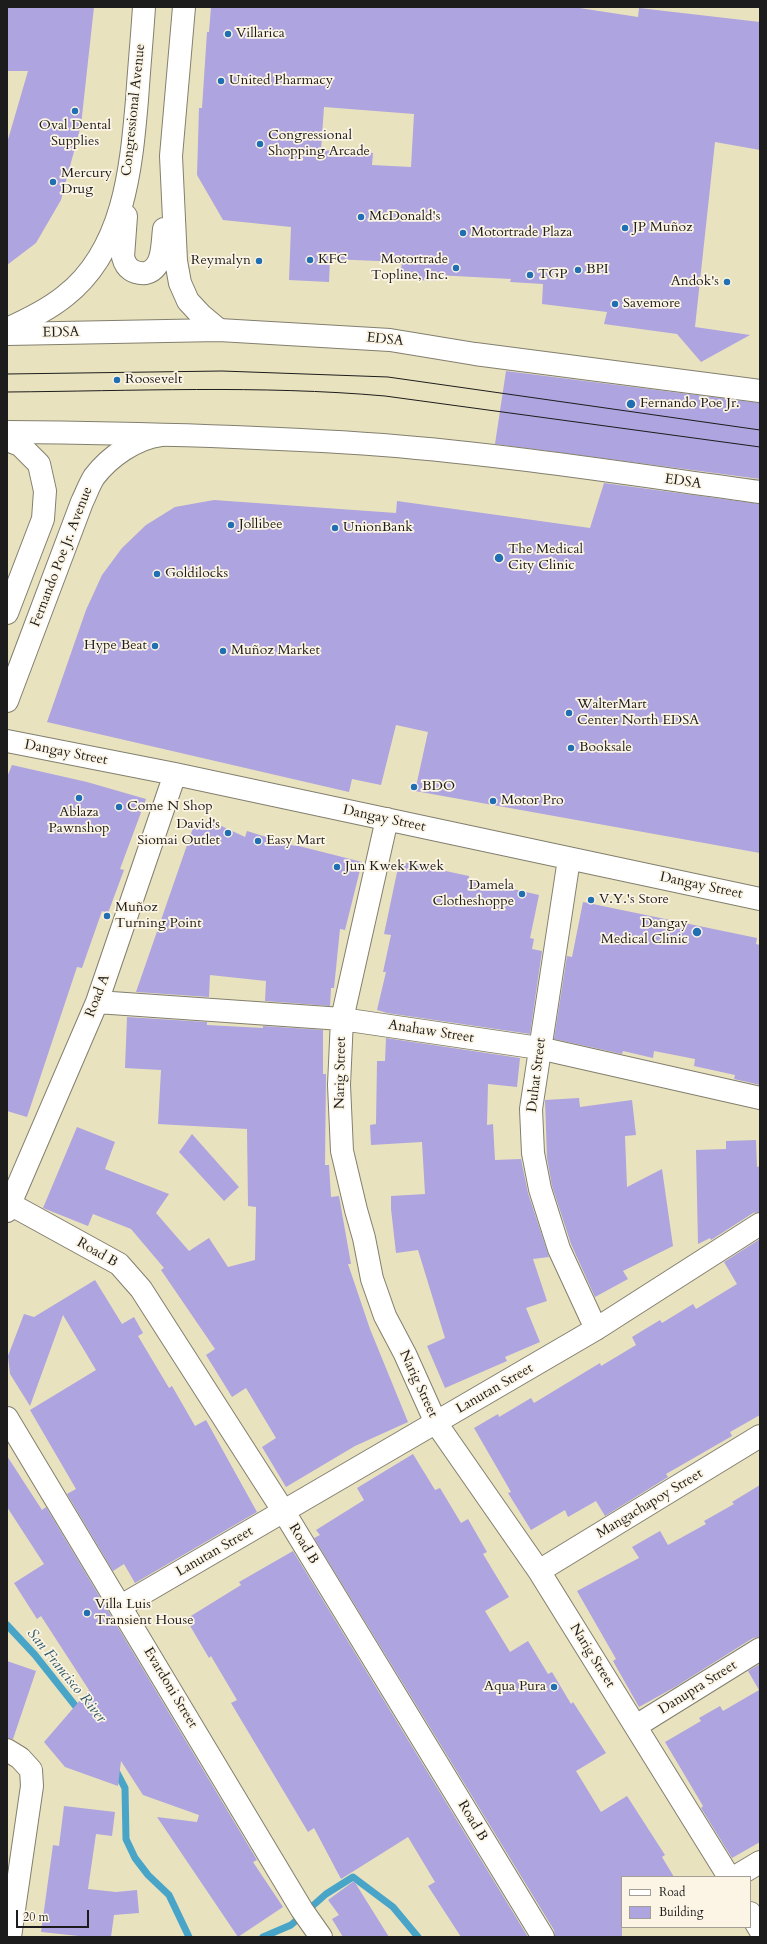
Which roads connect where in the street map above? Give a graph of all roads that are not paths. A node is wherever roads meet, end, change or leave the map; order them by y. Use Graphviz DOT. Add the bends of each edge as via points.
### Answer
graph roads {
  1 [pos="144,7"];
  2 [pos="184,7"];
  3 [pos="132,155"];
  4 [pos="171,156"];
  5 [pos="7,328"];
  6 [pos="219,330"];
  7 [pos="7,334"];
  8 [pos="760,391"];
  9 [pos="7,432"];
  10 [pos="172,434"];
  11 [pos="7,440"];
  12 [pos="760,492"];
  13 [pos="7,613"];
  14 [pos="7,701"];
  15 [pos="7,741"];
  16 [pos="175,774"];
  17 [pos="387,819"];
  18 [pos="569,859"];
  19 [pos="760,899"];
  20 [pos="97,1002"];
  21 [pos="342,1019"];
  22 [pos="539,1048"];
  23 [pos="760,1098"];
  24 [pos="9,1208"];
  25 [pos="760,1224"];
  26 [pos="596,1329"];
  27 [pos="7,1418"];
  28 [pos="436,1423"];
  29 [pos="760,1436"];
  30 [pos="284,1512"];
  31 [pos="540,1571"];
  32 [pos="121,1606"];
  33 [pos="760,1650"];
  34 [pos="636,1726"];
  35 [pos="7,1750"];
  36 [pos="760,1862"];
  37 [pos="728,1876"];
  38 [pos="736,1876"];
  39 [pos="751,1915"];
  40 [pos="760,1930"];
  41 [pos="10,1937"];
  42 [pos="321,1937"];
  43 [pos="543,1937"];
  1 -- 3 [label="main road, Congressional Avenue"];
  2 -- 4 [label="main road"];
  3 -- 4 [label="main road" via="122,252 126,266 141,273 150,272 161,256"];
  3 -- 5 [label="main road, Congressional Avenue" via="114,229 94,265 65,296 30,318"];
  4 -- 6 [label="main road" via="174,246 180,283 188,301"];
  6 -- 7 [label="main road, EDSA"];
  6 -- 8 [label="main road, EDSA" via="390,340 474,354"];
  9 -- 10 [label="main road, EDSA"];
  10 -- 12 [label="main road, EDSA" via="383,445"];
  10 -- 14 [label="main road, Fernando Poe Jr. Avenue" via="154,436 134,443 94,478 82,502"];
  11 -- 13 [label="main road" via="20,445 39,464 45,491 43,519"];
  15 -- 16 [label="main road, Dangay Street"];
  16 -- 17 [label="main road, Dangay Street"];
  16 -- 20 [label="main road, Road A"];
  17 -- 18 [label="main road, Dangay Street"];
  17 -- 21 [label="main road, Narig Street"];
  18 -- 19 [label="main road, Dangay Street"];
  18 -- 22 [label="main road, Duhat Street"];
  20 -- 21 [label="main road, Anahaw Street"];
  20 -- 24 [label="main road, Road A"];
  21 -- 22 [label="main road, Anahaw Street"];
  21 -- 28 [label="main road, Narig Street" via="339,1085 342,1151 372,1279 385,1316"];
  22 -- 23 [label="main road, Anahaw Street"];
  22 -- 26 [label="main road, Duhat Street" via="531,1109 533,1153 540,1190 559,1249"];
  24 -- 30 [label="main road, Road B" via="119,1264 136,1284"];
  25 -- 26 [label="main road, Lanutan Street"];
  26 -- 28 [label="main road, Lanutan Street"];
  27 -- 32 [label="main road, Evardoni Street"];
  28 -- 30 [label="main road, Lanutan Street"];
  28 -- 31 [label="main road, Narig Street"];
  29 -- 31 [label="main road, Mangachapoy Street"];
  30 -- 32 [label="main road, Lanutan Street"];
  30 -- 43 [label="main road, Road B"];
  31 -- 34 [label="main road, Narig Street"];
  32 -- 42 [label="main road, Evardoni Street"];
  33 -- 34 [label="main road, Danupra Street"];
  34 -- 37 [label="main road, Narig Street"];
  35 -- 41 [label="main road" via="20,1758 31,1770 32,1786"];
  36 -- 38 [label="main road"];
  39 -- 40 [label="main road"];
}
